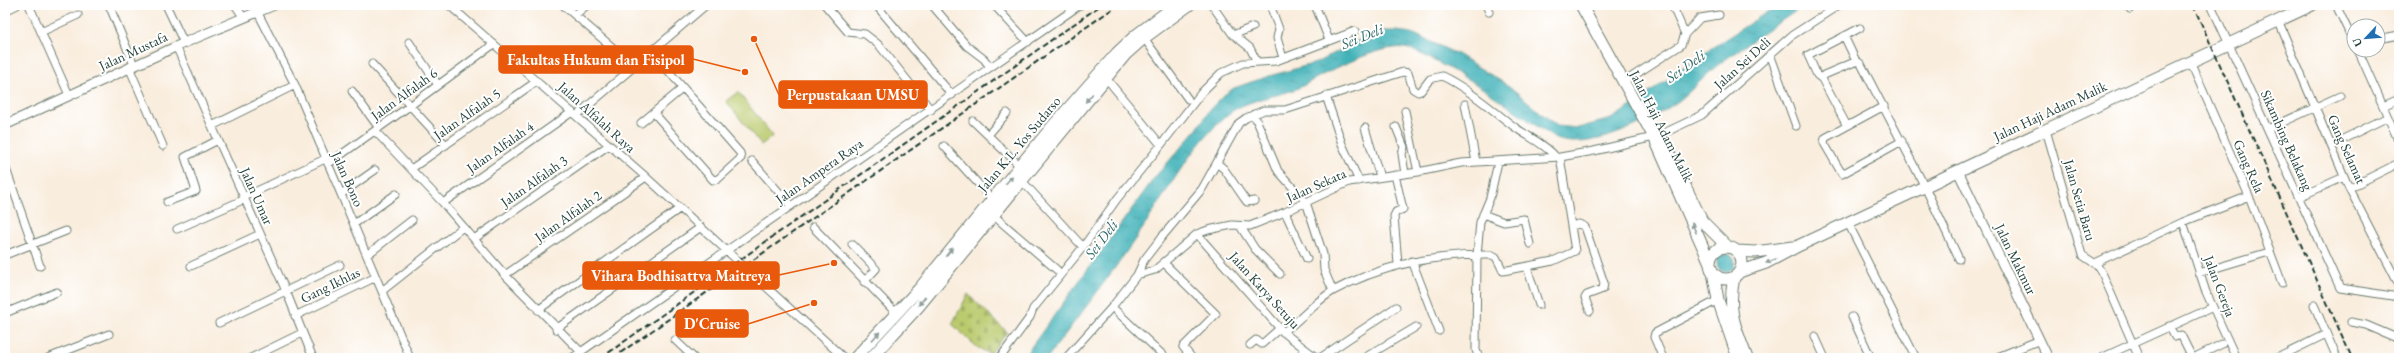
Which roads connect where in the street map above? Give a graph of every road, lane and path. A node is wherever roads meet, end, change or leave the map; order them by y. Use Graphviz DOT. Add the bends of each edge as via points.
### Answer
graph roads {
  1 [pos="17,5"];
  2 [pos="29,5"];
  3 [pos="109,5"];
  4 [pos="166,5"];
  5 [pos="235,5"];
  6 [pos="274,5"];
  7 [pos="449,5"];
  8 [pos="563,5"];
  9 [pos="587,5"];
  10 [pos="706,5"];
  11 [pos="826,5"];
  12 [pos="876,5"];
  13 [pos="932,5"];
  14 [pos="994,5"];
  15 [pos="1080,5"];
  16 [pos="1176,5"];
  17 [pos="1189,5"];
  18 [pos="1212,5"];
  19 [pos="1270,5"];
  20 [pos="1315,5"];
  21 [pos="1581,5"];
  22 [pos="1589,5"];
  23 [pos="1672,5"];
  24 [pos="1839,5"];
  25 [pos="2211,5"];
  26 [pos="2312,5"];
  27 [pos="2336,5"];
  28 [pos="5,11"];
  29 [pos="258,13"];
  30 [pos="78,15"];
  31 [pos="575,15"];
  32 [pos="1719,15"];
  33 [pos="244,18"];
  34 [pos="2278,20"];
  35 [pos="2346,26"];
  36 [pos="1253,27"];
  37 [pos="1860,28"];
  38 [pos="1355,31"];
  39 [pos="41,32"];
  40 [pos="1685,34"];
  41 [pos="1234,35"];
  42 [pos="2397,35"];
  43 [pos="1844,36"];
  44 [pos="2386,37"];
  45 [pos="1144,38"];
  46 [pos="1329,40"];
  47 [pos="410,42"];
  48 [pos="1028,42"];
  49 [pos="2229,42"];
  50 [pos="2399,42"];
  51 [pos="180,44"];
  52 [pos="494,44"];
  53 [pos="651,51"];
  54 [pos="1770,54"];
  55 [pos="1283,58"];
  56 [pos="2362,58"];
  57 [pos="1856,61"];
  58 [pos="2190,61"];
  59 [pos="1257,62"];
  60 [pos="372,64"];
  61 [pos="633,65"];
  62 [pos="132,66"];
  63 [pos="990,67"];
  64 [pos="1106,78"];
  65 [pos="1630,78"];
  66 [pos="1822,79"];
  67 [pos="537,81"];
  68 [pos="295,85"];
  69 [pos="438,85"];
  70 [pos="683,88"];
  71 [pos="352,91"];
  72 [pos="1634,94"];
  73 [pos="952,95"];
  74 [pos="69,96"];
  75 [pos="1326,96"];
  76 [pos="2340,96"];
  77 [pos="1188,99"];
  78 [pos="2399,99"];
  79 [pos="1466,104"];
  80 [pos="411,105"];
  81 [pos="1884,106"];
  82 [pos="2383,106"];
  83 [pos="2314,108"];
  84 [pos="931,110"];
  85 [pos="1405,111"];
  86 [pos="654,113"];
  87 [pos="574,114"];
  88 [pos="1008,114"];
  89 [pos="1254,114"];
  90 [pos="2388,117"];
  91 [pos="973,121"];
  92 [pos="641,124"];
  93 [pos="5,125"];
  94 [pos="212,126"];
  95 [pos="1796,126"];
  96 [pos="1847,126"];
  97 [pos="1396,127"];
  98 [pos="1365,128"];
  99 [pos="377,129"];
  100 [pos="2268,129"];
  101 [pos="2046,130"];
  102 [pos="988,135"];
  103 [pos="1657,136"];
  104 [pos="218,140"];
  105 [pos="1902,141"];
  106 [pos="2399,142"];
  107 [pos="446,145"];
  108 [pos="609,145"];
  109 [pos="1160,145"];
  110 [pos="2331,145"];
  111 [pos="163,146"];
  112 [pos="944,146"];
  113 [pos="1558,157"];
  114 [pos="752,161"];
  115 [pos="326,162"];
  116 [pos="1476,162"];
  117 [pos="1498,162"];
  118 [pos="2399,163"];
  119 [pos="1218,164"];
  120 [pos="5,166"];
  121 [pos="1021,167"];
  122 [pos="411,169"];
  123 [pos="376,170"];
  124 [pos="1958,171"];
  125 [pos="1418,172"];
  126 [pos="1405,174"];
  127 [pos="1396,175"];
  128 [pos="646,177"];
  129 [pos="1380,177"];
  130 [pos="2344,177"];
  131 [pos="1022,181"];
  132 [pos="1359,181"];
  133 [pos="1925,187"];
  134 [pos="2349,188"];
  135 [pos="341,194"];
  136 [pos="396,194"];
  137 [pos="2249,196"];
  138 [pos="2299,197"];
  139 [pos="244,198"];
  140 [pos="992,199"];
  141 [pos="1254,201"];
  142 [pos="167,202"];
  143 [pos="1306,202"];
  144 [pos="444,204"];
  145 [pos="791,206"];
  146 [pos="679,209"];
  147 [pos="1285,212"];
  148 [pos="1484,214"];
  149 [pos="993,215"];
  150 [pos="412,220"];
  151 [pos="2184,222"];
  152 [pos="1848,223"];
  153 [pos="354,224"];
  154 [pos="1240,226"];
  155 [pos="1571,226"];
  156 [pos="463,227"];
  157 [pos="700,227"];
  158 [pos="813,228"];
  159 [pos="177,229"];
  160 [pos="66,231"];
  161 [pos="260,234"];
  162 [pos="1197,234"];
  163 [pos="970,235"];
  164 [pos="474,238"];
  165 [pos="33,244"];
  166 [pos="852,244"];
  167 [pos="1530,244"];
  168 [pos="1800,245"];
  169 [pos="1727,246"];
  170 [pos="1083,247"];
  171 [pos="727,250"];
  172 [pos="1738,251"];
  173 [pos="2269,252"];
  174 [pos="5,255"];
  175 [pos="367,255"];
  176 [pos="1476,255"];
  177 [pos="1307,259"];
  178 [pos="1958,259"];
  179 [pos="1412,261"];
  180 [pos="1164,263"];
  181 [pos="2095,263"];
  182 [pos="1398,264"];
  183 [pos="340,265"];
  184 [pos="40,266"];
  185 [pos="191,266"];
  186 [pos="1527,267"];
  187 [pos="1711,268"];
  188 [pos="1058,270"];
  189 [pos="2199,273"];
  190 [pos="1280,274"];
  191 [pos="505,275"];
  192 [pos="1137,275"];
  193 [pos="1737,275"];
  194 [pos="376,277"];
  195 [pos="864,282"];
  196 [pos="2282,283"];
  197 [pos="2399,284"];
  198 [pos="286,291"];
  199 [pos="382,291"];
  200 [pos="1333,291"];
  201 [pos="57,292"];
  202 [pos="2399,298"];
  203 [pos="1718,300"];
  204 [pos="1539,305"];
  205 [pos="2314,305"];
  206 [pos="1112,307"];
  207 [pos="1396,307"];
  208 [pos="2213,307"];
  209 [pos="538,310"];
  210 [pos="1590,310"];
  211 [pos="5,313"];
  212 [pos="897,314"];
  213 [pos="295,316"];
  214 [pos="1852,317"];
  215 [pos="2351,322"];
  216 [pos="219,323"];
  217 [pos="2169,326"];
  218 [pos="1416,327"];
  219 [pos="556,328"];
  220 [pos="1281,330"];
  221 [pos="1439,331"];
  222 [pos="302,333"];
  223 [pos="109,334"];
  224 [pos="2326,334"];
  225 [pos="1815,336"];
  226 [pos="675,340"];
  227 [pos="2040,340"];
  228 [pos="2399,340"];
  229 [pos="2133,343"];
  230 [pos="2222,344"];
  231 [pos="1250,345"];
  232 [pos="1305,350"];
  233 [pos="580,351"];
  234 [pos="2399,355"];
  235 [pos="876,357"];
  236 [pos="48,358"];
  237 [pos="251,358"];
  238 [pos="313,358"];
  239 [pos="410,358"];
  240 [pos="572,358"];
  241 [pos="694,358"];
  242 [pos="844,358"];
  243 [pos="855,358"];
  244 [pos="1000,358"];
  245 [pos="1066,358"];
  246 [pos="1166,358"];
  247 [pos="1192,358"];
  248 [pos="1298,358"];
  249 [pos="1318,358"];
  250 [pos="1364,358"];
  251 [pos="1479,358"];
  252 [pos="1663,358"];
  253 [pos="1738,358"];
  254 [pos="1747,358"];
  255 [pos="1825,358"];
  256 [pos="1871,358"];
  257 [pos="1916,358"];
  258 [pos="1995,358"];
  259 [pos="2048,358"];
  260 [pos="2101,358"];
  261 [pos="2139,358"];
  262 [pos="2185,358"];
  263 [pos="2193,358"];
  264 [pos="2236,358"];
  265 [pos="2277,358"];
  266 [pos="2337,358"];
  267 [pos="2397,358"];
  1 -- 28 [label="street"];
  2 -- 39 [label="street"];
  3 -- 62 [label="street"];
  4 -- 51 [label="street, Jalan Umar"];
  5 -- 33 [label="street"];
  6 -- 29 [label="street, Jalan Mustafa"];
  7 -- 52 [label="street, Jalan Alfalah Raya"];
  8 -- 31 [label="street"];
  9 -- 31 [label="street"];
  10 -- 53 [label="street, Jalan Alfalah 4"];
  11 -- 84 [label="street" via="848,32 865,34 879,45"];
  12 -- 73 [label="street"];
  13 -- 63 [label="street" via="967,46"];
  14 -- 48 [label="street"];
  15 -- 48 [label="street, Jalan Ampera Raya"];
  16 -- 121 [label="main road, Jalan K.L. Yos Sudarso" via="1117,53"];
  17 -- 45 [label="main road, Jalan K.L. Yos Sudarso"];
  18 -- 41 [label="street" via="1229,32"];
  19 -- 55 [label="street" via="1279,29 1277,38"];
  20 -- 46 [label="street"];
  21 -- 72 [label="main road, Jalan Haji Adam Malik"];
  22 -- 65 [label="main road, Jalan Haji Adam Malik"];
  23 -- 40 [label="street"];
  24 -- 54 [label="street, Jalan Sei Deli" via="1813,20"];
  25 -- 49 [label="street, Sikambing Belakang"];
  26 -- 34 [label="main road, Jalan Haji Adam Malik"];
  27 -- 35 [label="street"];
  29 -- 33 [label="street, Jalan Mustafa"];
  29 -- 68 [label="street, Jalan Bono"];
  30 -- 39 [label="street"];
  31 -- 61 [label="street"];
  32 -- 40 [label="street" via="1700,18"];
  33 -- 51 [label="street, Jalan Mustafa"];
  34 -- 49 [label="main road, Jalan Haji Adam Malik"];
  34 -- 83 [label="street, Gang Selamat"];
  36 -- 41 [label="street"];
  37 -- 43 [label="street"];
  38 -- 46 [label="street"];
  39 -- 74 [label="street"];
  40 -- 65 [label="street" via="1681,45"];
  41 -- 59 [label="street" via="1250,48"];
  42 -- 44 [label="street"];
  42 -- 50 [label="street"];
  43 -- 57 [label="street"];
  43 -- 66 [label="street" via="1808,55 1817,75"];
  45 -- 64 [label="main road, Jalan K.L. Yos Sudarso"];
  45 -- 77 [label="street"];
  46 -- 55 [label="street"];
  47 -- 69 [label="street"];
  48 -- 63 [label="street, Jalan Ampera Raya"];
  49 -- 58 [label="main road, Jalan Haji Adam Malik"];
  49 -- 100 [label="street, Sikambing Belakang"];
  51 -- 62 [label="street, Jalan Mustafa"];
  51 -- 94 [label="street, Jalan Umar"];
  52 -- 67 [label="street, Jalan Alfalah Raya"];
  52 -- 69 [label="street, Jalan Alfalah 6"];
  53 -- 61 [label="street, Jalan Alfalah 4"];
  53 -- 70 [label="street"];
  54 -- 95 [label="street"];
  54 -- 103 [label="street, Jalan Sei Deli" via="1760,66 1702,115"];
  55 -- 59 [label="street"];
  56 -- 82 [label="street"];
  57 -- 66 [label="street"];
  57 -- 81 [label="street" via="1861,64"];
  58 -- 101 [label="main road, Jalan Haji Adam Malik"];
  58 -- 137 [label="street, Gang Rela"];
  59 -- 109 [label="street" via="1237,64 1216,76"];
  60 -- 80 [label="street"];
  61 -- 87 [label="street, Jalan Alfalah 4"];
  62 -- 74 [label="street, Jalan Mustafa"];
  62 -- 111 [label="street"];
  63 -- 73 [label="street, Jalan Ampera Raya"];
  64 -- 109 [label="street"];
  64 -- 131 [label="main road, Jalan K.L. Yos Sudarso, one-way"];
  65 -- 72 [label="main road, Jalan Haji Adam Malik"];
  66 -- 96 [label="street"];
  67 -- 87 [label="street, Jalan Alfalah Raya"];
  67 -- 107 [label="street, Jalan Alfalah 5"];
  68 -- 94 [label="street"];
  68 -- 115 [label="street, Jalan Bono"];
  69 -- 80 [label="street, Jalan Alfalah 6"];
  70 -- 86 [label="street"];
  70 -- 86 [label="street" via="740,153 740,160 718,179 713,180"];
  71 -- 99 [label="street"];
  72 -- 103 [label="main road, Jalan Haji Adam Malik"];
  73 -- 84 [label="street, Jalan Ampera Raya"];
  74 -- 93 [label="street, Jalan Mustafa"];
  75 -- 89 [label="street" via="1285,110 1264,110"];
  75 -- 113 [label="street" via="1406,71 1413,89 1420,92 1430,79 1442,76"];
  75 -- 132 [label="street" via="1342,144"];
  76 -- 83 [label="street"];
  78 -- 82 [label="street"];
  79 -- 116 [label="street"];
  80 -- 99 [label="street, Jalan Alfalah 6"];
  80 -- 107 [label="street"];
  81 -- 96 [label="street"];
  81 -- 105 [label="street"];
  82 -- 90 [label="street"];
  83 -- 100 [label="street"];
  83 -- 110 [label="street, Gang Selamat"];
  84 -- 145 [label="street, Jalan Ampera Raya"];
  85 -- 125 [label="street"];
  86 -- 92 [label="street"];
  87 -- 108 [label="street, Jalan Alfalah Raya"];
  87 -- 144 [label="street, Jalan Alfalah 4"];
  88 -- 102 [label="street"];
  89 -- 119 [label="street" via="1239,123"];
  89 -- 143 [label="street" via="1278,171"];
  90 -- 106 [label="street"];
  90 -- 110 [label="street"];
  91 -- 102 [label="street"];
  94 -- 104 [label="street, Jalan Umar"];
  96 -- 105 [label="street" via="1823,140 1842,174"];
  97 -- 126 [label="street" via="1404,147 1402,154"];
  98 -- 129 [label="street"];
  99 -- 115 [label="street, Jalan Alfalah 6"];
  99 -- 122 [label="street"];
  100 -- 138 [label="street, Sikambing Belakang"];
  101 -- 124 [label="main road, Jalan Haji Adam Malik"];
  101 -- 181 [label="street, Jalan Setia Baru" via="2082,253"];
  102 -- 121 [label="street"];
  103 -- 113 [label="street, Jalan Sekata" via="1594,152"];
  103 -- 169 [label="main road, Jalan Haji Adam Malik" via="1702,221"];
  187 -- 103 [label="main road, Jalan Haji Adam Malik, one-way"];
  104 -- 139 [label="street, Jalan Umar"];
  104 -- 142 [label="street" via="185,157 196,191"];
  105 -- 133 [label="street"];
  107 -- 122 [label="street, Jalan Alfalah 5"];
  108 -- 128 [label="street, Jalan Alfalah Raya"];
  108 -- 164 [label="street, Jalan Alfalah 3"];
  109 -- 170 [label="street"];
  110 -- 130 [label="street, Gang Selamat"];
  112 -- 140 [label="street"];
  113 -- 117 [label="street, Jalan Sekata"];
  113 -- 155 [label="street"];
  114 -- 145 [label="street"];
  115 -- 135 [label="street, Jalan Bono"];
  115 -- 139 [label="street, Jalan Alfalah 6"];
  116 -- 117 [label="street, Jalan Sekata"];
  116 -- 125 [label="street, Jalan Sekata"];
  117 -- 148 [label="street"];
  118 -- 134 [label="street"];
  119 -- 141 [label="street" via="1247,202"];
  119 -- 192 [label="street" via="1202,189 1144,260"];
  120 -- 165 [label="street"];
  140 -- 121 [label="main road, Jalan K.L. Yos Sudarso, one-way"];
  122 -- 144 [label="street"];
  123 -- 135 [label="street"];
  124 -- 133 [label="main road, Jalan Haji Adam Malik"];
  124 -- 227 [label="street, Jalan Makmur"];
  125 -- 126 [label="street, Jalan Sekata"];
  126 -- 127 [label="street, Jalan Sekata"];
  127 -- 129 [label="street, Jalan Sekata"];
  127 -- 182 [label="street" via="1403,209 1394,216"];
  128 -- 146 [label="street, Jalan Alfalah Raya"];
  128 -- 191 [label="street, Jalan Alfalah 2"];
  129 -- 132 [label="street, Jalan Sekata"];
  130 -- 134 [label="street, Gang Selamat"];
  130 -- 138 [label="street"];
  131 -- 149 [label="main road, Jalan K.L. Yos Sudarso"];
  131 -- 170 [label="street"];
  132 -- 143 [label="street, Jalan Sekata" via="1340,185"];
  133 -- 152 [label="main road, Jalan Haji Adam Malik"];
  133 -- 178 [label="street"];
  134 -- 197 [label="street, Gang Selamat"];
  135 -- 153 [label="street, Jalan Bono"];
  136 -- 153 [label="street"];
  137 -- 151 [label="street"];
  137 -- 173 [label="street, Gang Rela"];
  138 -- 202 [label="street, Sikambing Belakang" via="2339,286 2344,291"];
  139 -- 159 [label="street, Jalan Alfalah 6"];
  139 -- 161 [label="street, Jalan Umar"];
  140 -- 163 [label="main road, Jalan K.L. Yos Sudarso"];
  143 -- 147 [label="street, Jalan Sekata"];
  143 -- 200 [label="street" via="1323,254 1324,270"];
  144 -- 156 [label="street"];
  145 -- 171 [label="street, Jalan Ampera Raya"];
  146 -- 157 [label="street, Jalan Alfalah Raya"];
  146 -- 209 [label="street"];
  147 -- 154 [label="street, Jalan Sekata" via="1250,226"];
  147 -- 177 [label="street"];
  148 -- 167 [label="street" via="1497,221 1524,219"];
  148 -- 176 [label="street" via="1480,222"];
  149 -- 163 [label="main road, Jalan K.L. Yos Sudarso"];
  149 -- 188 [label="street"];
  150 -- 175 [label="street"];
  151 -- 181 [label="street"];
  151 -- 189 [label="street, Jalan Gereja"];
  152 -- 168 [label="main road, Jalan Haji Adam Malik"];
  152 -- 257 [label="street"];
  153 -- 175 [label="street, Jalan Bono"];
  154 -- 162 [label="street, Jalan Sekata" via="1232,224"];
  154 -- 190 [label="street" via="1245,236"];
  155 -- 186 [label="street" via="1576,250 1553,261"];
  155 -- 210 [label="street" via="1579,224 1585,227 1604,283 1603,288 1586,294"];
  156 -- 164 [label="street"];
  156 -- 199 [label="street"];
  157 -- 171 [label="street, Jalan Alfalah Raya"];
  157 -- 219 [label="street"];
  158 -- 195 [label="street"];
  160 -- 165 [label="street"];
  161 -- 185 [label="street"];
  161 -- 198 [label="street, Jalan Umar"];
  162 -- 180 [label="street, Jalan Sekata"];
  162 -- 220 [label="street, Jalan Karya Setuju"];
  212 -- 163 [label="main road, Jalan K.L. Yos Sudarso, one-way"];
  163 -- 235 [label="main road, Jalan K.L. Yos Sudarso, one-way" via="947,271"];
  164 -- 191 [label="street"];
  165 -- 174 [label="street"];
  165 -- 184 [label="street"];
  166 -- 195 [label="street" via="876,269"];
  168 -- 172 [label="main road, Jalan Haji Adam Malik" via="1765,251"];
  168 -- 193 [label="main road, Jalan Haji Adam Malik, one-way"];
  169 -- 172 [label="main road"];
  169 -- 187 [label="main road" via="1714,251"];
  170 -- 244 [label="street" via="1033,309"];
  171 -- 233 [label="street, Jalan Ampera Raya"];
  171 -- 242 [label="street, Jalan Alfalah Raya"];
  172 -- 193 [label="main road" via="1742,262"];
  173 -- 189 [label="street"];
  173 -- 196 [label="street, Gang Rela"];
  175 -- 194 [label="street, Jalan Bono"];
  176 -- 179 [label="street"];
  176 -- 186 [label="street" via="1495,255 1503,272"];
  176 -- 251 [label="street" via="1476,350"];
  179 -- 182 [label="street"];
  179 -- 221 [label="street"];
  180 -- 192 [label="street, Jalan Sekata" via="1153,272"];
  180 -- 247 [label="street" via="1216,314 1183,347"];
  181 -- 229 [label="street, Jalan Setia Baru" via="2103,275"];
  182 -- 200 [label="street"];
  183 -- 198 [label="street"];
  186 -- 204 [label="street"];
  187 -- 193 [label="main road" via="1719,277 1726,279"];
  187 -- 203 [label="main road, Jalan Haji Adam Malik"];
  189 -- 208 [label="street, Jalan Gereja"];
  191 -- 209 [label="street"];
  192 -- 206 [label="street"];
  193 -- 254 [label="main road" via="1730,300 1731,313"];
  194 -- 199 [label="street, Jalan Bono"];
  194 -- 213 [label="street, Gang Ikhlas"];
  195 -- 212 [label="street"];
  198 -- 213 [label="street, Jalan Umar"];
  198 -- 216 [label="street"];
  199 -- 239 [label="street, Jalan Bono"];
  200 -- 220 [label="street"];
  201 -- 211 [label="street"];
  203 -- 252 [label="street" via="1655,333 1654,337"];
  203 -- 253 [label="main road, Jalan Haji Adam Malik"];
  205 -- 224 [label="street"];
  206 -- 245 [label="street"];
  206 -- 246 [label="street"];
  207 -- 249 [label="street"];
  208 -- 217 [label="street"];
  208 -- 264 [label="street, Jalan Gereja"];
  209 -- 219 [label="street"];
  243 -- 212 [label="main road, Jalan K.L. Yos Sudarso, one-way"];
  213 -- 222 [label="street, Jalan Umar"];
  214 -- 256 [label="street"];
  215 -- 228 [label="street" via="2366,325"];
  217 -- 229 [label="street"];
  217 -- 262 [label="street" via="2175,337 2181,335 2191,355"];
  218 -- 250 [label="street"];
  219 -- 233 [label="street"];
  220 -- 231 [label="street" via="1262,344 1256,340"];
  220 -- 232 [label="street, Jalan Karya Setuju"];
  222 -- 237 [label="street"];
  222 -- 238 [label="street, Jalan Umar"];
  223 -- 236 [label="street"];
  224 -- 265 [label="street"];
  224 -- 266 [label="street"];
  225 -- 255 [label="street"];
  226 -- 241 [label="street"];
  227 -- 258 [label="street"];
  227 -- 259 [label="street, Jalan Makmur"];
  229 -- 260 [label="street"];
  229 -- 261 [label="street, Jalan Setia Baru"];
  230 -- 263 [label="street"];
  232 -- 248 [label="street"];
  232 -- 249 [label="street, Jalan Karya Setuju"];
  233 -- 240 [label="street, Jalan Ampera Raya"];
  234 -- 267 [label="street"];
}
